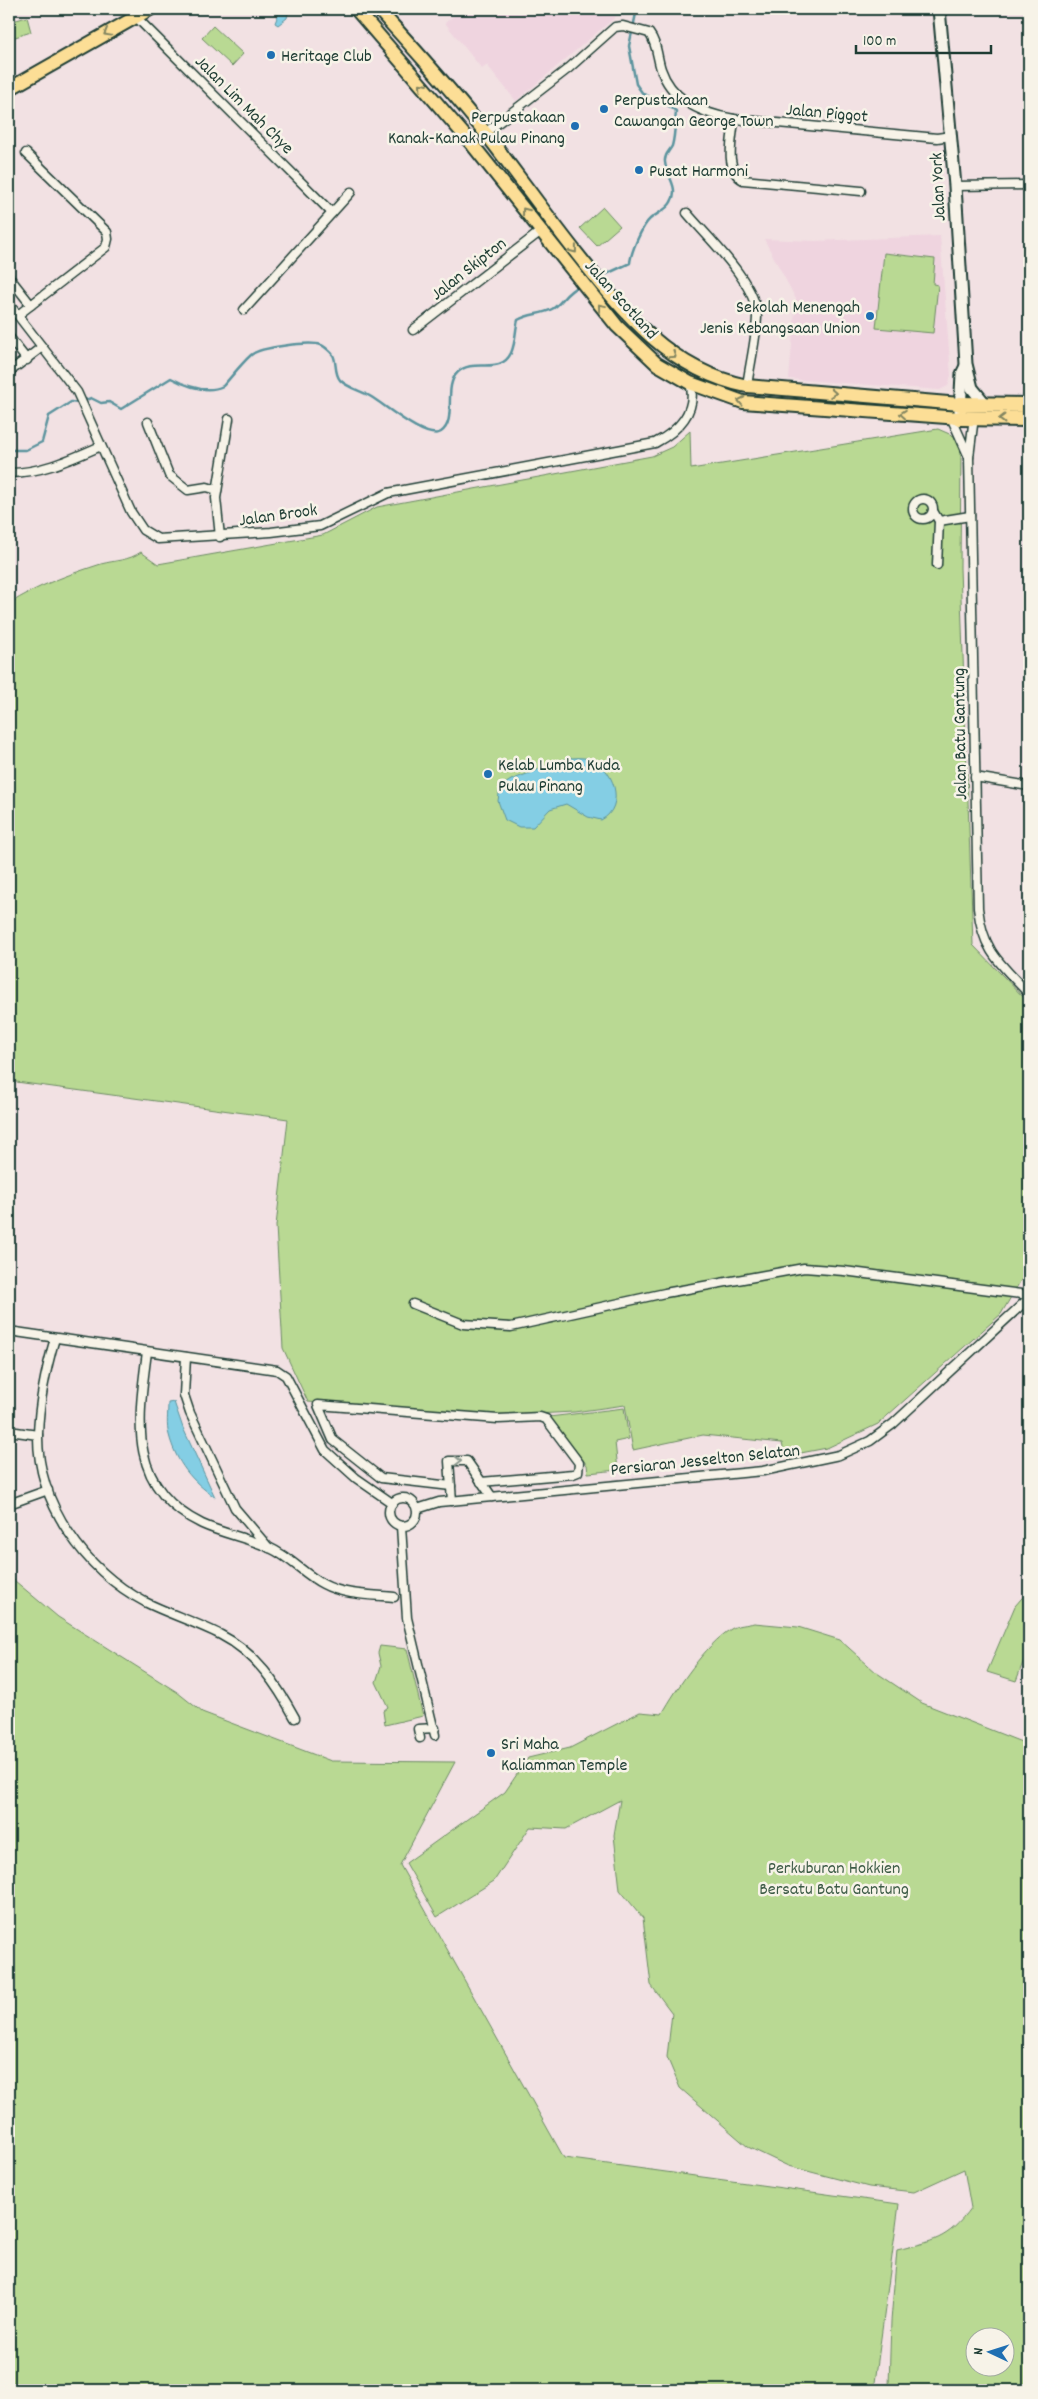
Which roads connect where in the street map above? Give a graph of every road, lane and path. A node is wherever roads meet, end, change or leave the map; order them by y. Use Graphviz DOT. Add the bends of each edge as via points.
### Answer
graph roads {
  1 [pos="150,9"];
  2 [pos="356,9"];
  3 [pos="378,9"];
  4 [pos="939,9"];
  5 [pos="136,17"];
  6 [pos="9,89"];
  7 [pos="734,119"];
  8 [pos="485,133"];
  9 [pos="952,136"];
  10 [pos="26,153"];
  11 [pos="1029,185"];
  12 [pos="956,186"];
  13 [pos="861,191"];
  14 [pos="352,192"];
  15 [pos="332,213"];
  16 [pos="687,213"];
  17 [pos="541,231"];
  18 [pos="9,277"];
  19 [pos="9,304"];
  20 [pos="31,305"];
  21 [pos="244,310"];
  22 [pos="18,315"];
  23 [pos="413,330"];
  24 [pos="9,337"];
  25 [pos="42,347"];
  26 [pos="27,360"];
  27 [pos="966,364"];
  28 [pos="9,372"];
  29 [pos="690,383"];
  30 [pos="747,386"];
  31 [pos="1029,405"];
  32 [pos="968,411"];
  33 [pos="229,419"];
  34 [pos="1029,419"];
  35 [pos="148,422"];
  36 [pos="101,446"];
  37 [pos="969,457"];
  38 [pos="9,473"];
  39 [pos="218,490"];
  40 [pos="933,511"];
  41 [pos="970,516"];
  42 [pos="940,521"];
  43 [pos="220,536"];
  44 [pos="937,565"];
  45 [pos="975,777"];
  46 [pos="1029,786"];
  47 [pos="1029,994"];
  48 [pos="1028,1301"];
  49 [pos="413,1304"];
  50 [pos="9,1331"];
  51 [pos="55,1338"];
  52 [pos="148,1352"];
  53 [pos="186,1357"];
  54 [pos="9,1431"];
  55 [pos="38,1435"];
  56 [pos="481,1482"];
  57 [pos="451,1486"];
  58 [pos="48,1490"];
  59 [pos="492,1496"];
  60 [pos="452,1501"];
  61 [pos="392,1503"];
  62 [pos="9,1504"];
  63 [pos="417,1509"];
  64 [pos="400,1526"];
  65 [pos="269,1548"];
  66 [pos="394,1597"];
  67 [pos="295,1718"];
  68 [pos="420,1738"];
  1 -- 5 [label="main road"];
  17 -- 2 [label="main road, Jalan Scotland, one-way" via="471,143"];
  3 -- 8 [label="main road, Jalan Scotland"];
  4 -- 9 [label="street, Jalan York"];
  5 -- 6 [label="main road, one-way"];
  5 -- 15 [label="street, Jalan Lim Mah Chye"];
  7 -- 8 [label="street, Jalan Piggot" via="701,112 681,98 665,78 654,40 646,30 623,26 610,31"];
  7 -- 9 [label="street, Jalan Piggot" via="937,138"];
  7 -- 13 [label="street" via="731,164 735,174 743,180"];
  8 -- 30 [label="main road, Jalan Scotland, one-way" via="600,285 640,328 672,354 717,377"];
  9 -- 12 [label="street, Jalan York"];
  10 -- 20 [label="street" via="107,232 108,239 106,247"];
  11 -- 12 [label="street"];
  12 -- 27 [label="street, Jalan York"];
  14 -- 15 [label="street"];
  15 -- 21 [label="street"];
  16 -- 30 [label="street" via="741,277 753,300 757,317"];
  17 -- 23 [label="street, Jalan Skipton"];
  29 -- 17 [label="main road, Jalan Scotland, one-way" via="657,364 628,339"];
  18 -- 20 [label="street"];
  19 -- 22 [label="street, Jalan Brook"];
  20 -- 22 [label="street"];
  22 -- 25 [label="street, Jalan Brook"];
  24 -- 26 [label="street"];
  25 -- 26 [label="street"];
  25 -- 36 [label="street, Jalan Brook" via="77,392"];
  26 -- 28 [label="street"];
  27 -- 32 [label="street, Jalan York" via="972,388"];
  27 -- 32 [label="street, Jalan York" via="962,374"];
  32 -- 29 [label="main road, Jalan Scotland, one-way" via="743,402"];
  29 -- 43 [label="street, Jalan Brook" via="692,401 684,422 669,436 655,443 388,493 320,526"];
  30 -- 32 [label="main road, Jalan Scotland, one-way"];
  31 -- 32 [label="highway, Jalan Scotland"];
  34 -- 32 [label="highway, Jalan Scotland, one-way"];
  32 -- 37 [label="street, Jalan Batu Gantung"];
  32 -- 37 [label="street, Jalan Batu Gantung"];
  33 -- 39 [label="street"];
  35 -- 39 [label="street" via="172,479 188,490 207,487"];
  36 -- 38 [label="street" via="52,466 26,473"];
  36 -- 43 [label="street, Jalan Brook" via="131,512 144,530 158,539"];
  37 -- 41 [label="street, Jalan Batu Gantung"];
  39 -- 43 [label="street" via="216,512"];
  40 -- 42 [label="street"];
  41 -- 42 [label="street"];
  41 -- 45 [label="street, Jalan Batu Gantung"];
  42 -- 44 [label="street"];
  45 -- 46 [label="street"];
  45 -- 47 [label="street, Jalan Batu Gantung" via="981,930 992,954"];
  48 -- 49 [label="street" via="844,1271 804,1268 665,1293 511,1327 463,1324"];
  48 -- 59 [label="street, Persiaran Jesselton Selatan" via="893,1424 870,1441 839,1455 763,1471"];
  50 -- 51 [label="street"];
  51 -- 52 [label="street"];
  51 -- 55 [label="street" via="46,1368"];
  52 -- 53 [label="street"];
  52 -- 65 [label="street" via="140,1436 148,1472 170,1502 201,1523"];
  53 -- 61 [label="street" via="283,1372 325,1450 356,1478"];
  53 -- 65 [label="street" via="184,1395 190,1413 235,1508"];
  54 -- 55 [label="street"];
  55 -- 58 [label="street"];
  57 -- 56 [label="street, one-way" via="449,1460 467,1462"];
  56 -- 57 [label="street" via="573,1474 578,1472 579,1463 546,1419 540,1417 498,1419 318,1405 333,1440 381,1478"];
  56 -- 59 [label="street"];
  57 -- 60 [label="street"];
  58 -- 62 [label="street"];
  58 -- 67 [label="street" via="58,1516 95,1566 144,1601 220,1634 247,1652 282,1694"];
  59 -- 60 [label="street, Persiaran Jesselton Selatan"];
  60 -- 63 [label="street, Persiaran Jesselton Selatan"];
  61 -- 63 [label="street" via="400,1498 409,1499"];
  61 -- 64 [label="street" via="390,1517"];
  63 -- 64 [label="street" via="413,1522"];
  64 -- 68 [label="street" via="407,1618 435,1731 418,1729"];
  65 -- 66 [label="street" via="324,1584 345,1591"];
}
